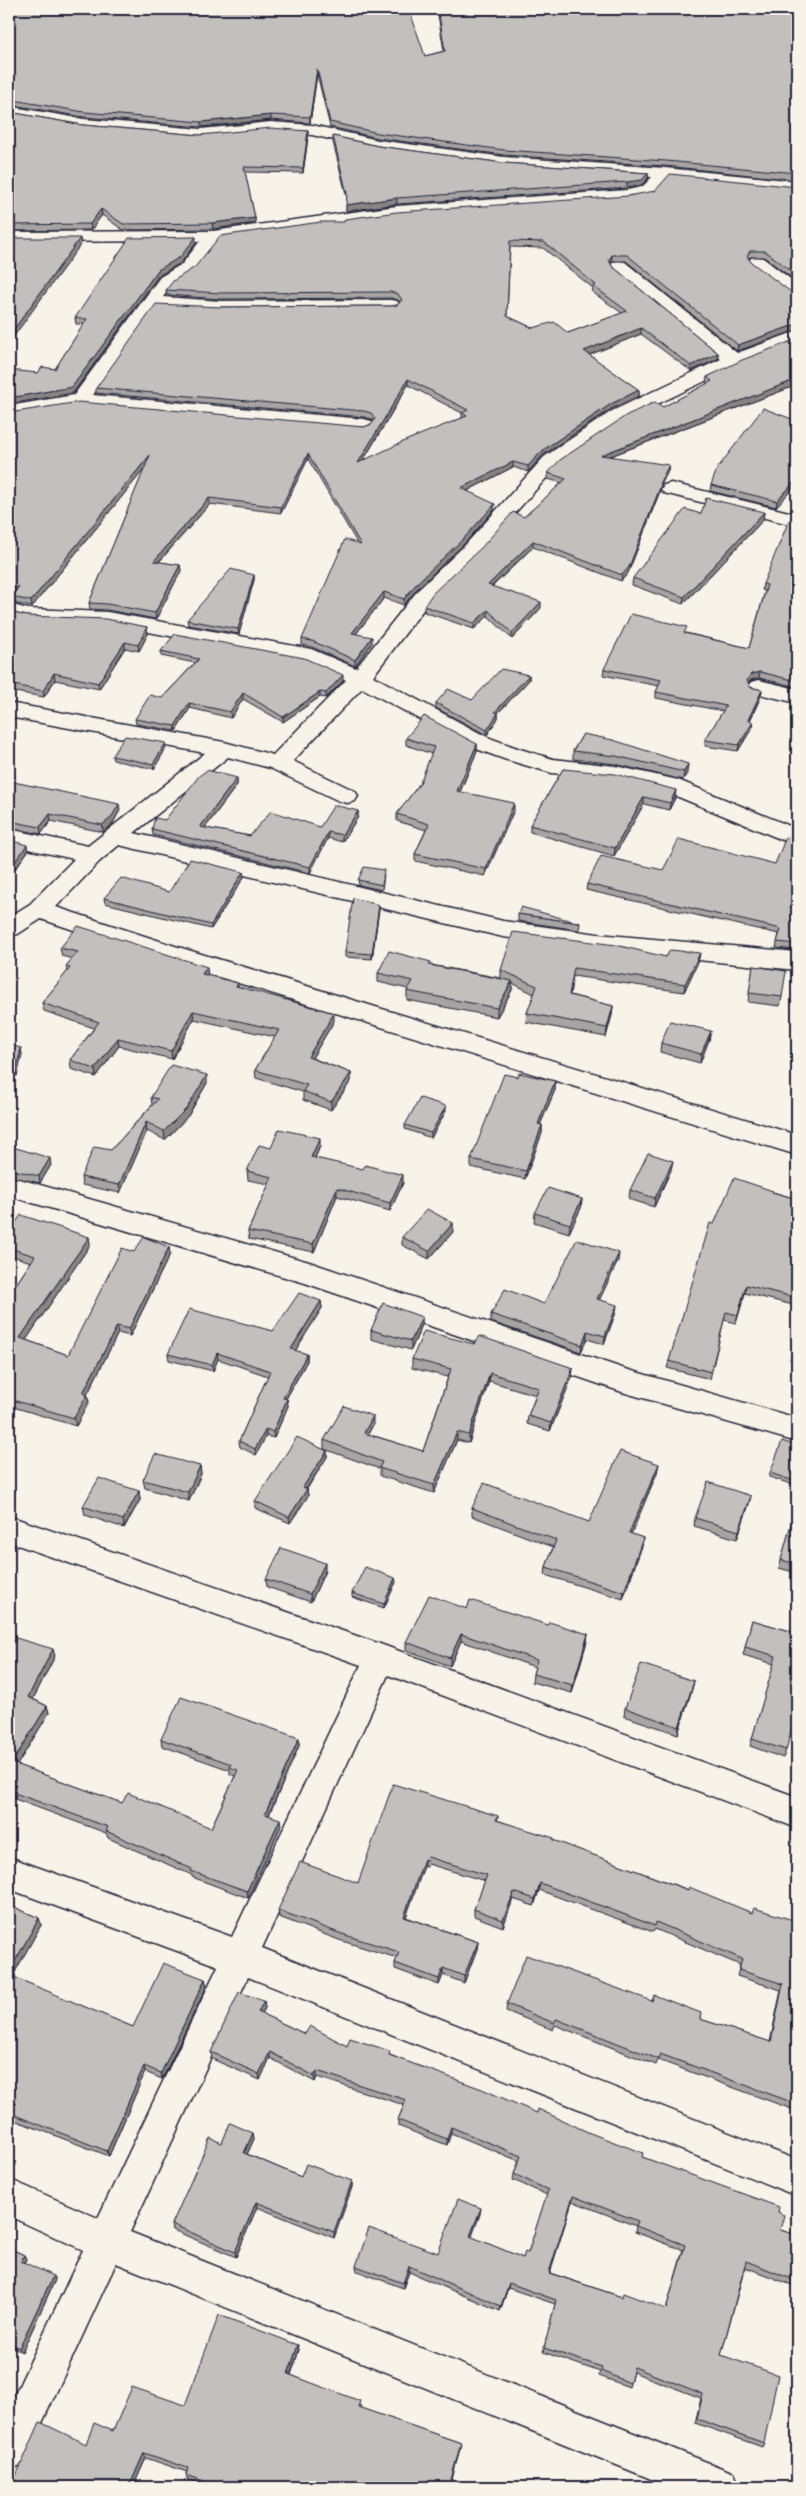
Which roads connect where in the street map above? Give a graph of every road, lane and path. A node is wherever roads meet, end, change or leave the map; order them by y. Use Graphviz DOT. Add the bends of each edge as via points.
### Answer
graph roads {
  1 [pos="13,112"];
  2 [pos="665,173"];
  3 [pos="797,186"];
  4 [pos="9,236"];
  5 [pos="213,236"];
  6 [pos="757,262"];
  7 [pos="619,266"];
  8 [pos="797,292"];
  9 [pos="153,302"];
  10 [pos="392,305"];
  11 [pos="797,337"];
  12 [pos="734,360"];
  13 [pos="80,400"];
  14 [pos="9,412"];
  15 [pos="364,425"];
  16 [pos="671,488"];
  17 [pos="797,520"];
  18 [pos="9,610"];
  19 [pos="360,678"];
  20 [pos="759,687"];
  21 [pos="797,696"];
  22 [pos="9,710"];
  23 [pos="224,749"];
  24 [pos="278,763"];
  25 [pos="346,796"];
  26 [pos="9,837"];
  27 [pos="116,837"];
  28 [pos="797,838"];
  29 [pos="92,855"];
  30 [pos="39,910"];
  31 [pos="9,928"];
  32 [pos="797,961"];
  33 [pos="797,1146"];
  34 [pos="9,1186"];
  35 [pos="797,1430"];
  36 [pos="9,1529"];
  37 [pos="380,1658"];
  38 [pos="797,1812"];
  39 [pos="9,1873"];
  40 [pos="241,1957"];
  41 [pos="797,2178"];
  42 [pos="9,2197"];
  43 [pos="107,2241"];
  44 [pos="9,2450"];
  45 [pos="720,2487"];
  1 -- 2 [label="street" via="84,124 200,134 271,127 312,130 378,145 504,162"];
  2 -- 3 [label="street"];
  2 -- 5 [label="street" via="648,191 627,195 397,211"];
  4 -- 5 [label="street"];
  5 -- 9 [label="street" via="188,268 166,281"];
  6 -- 8 [label="street"];
  7 -- 12 [label="street"];
  9 -- 10 [label="street" via="221,306"];
  9 -- 13 [label="street"];
  11 -- 12 [label="street"];
  12 -- 19 [label="street" via="619,415 551,461 473,548 425,594"];
  13 -- 14 [label="street"];
  13 -- 15 [label="street"];
  16 -- 17 [label="street"];
  18 -- 19 [label="street" via="28,615 107,618 311,656"];
  19 -- 24 [label="street"];
  19 -- 28 [label="street" via="479,742 552,766 615,773 670,785"];
  20 -- 21 [label="street"];
  22 -- 23 [label="street"];
  23 -- 24 [label="street"];
  23 -- 27 [label="street"];
  24 -- 25 [label="street"];
  26 -- 29 [label="street"];
  27 -- 29 [label="street"];
  27 -- 32 [label="street" via="503,929 598,942"];
  29 -- 30 [label="street"];
  30 -- 31 [label="street"];
  30 -- 33 [label="street"];
  34 -- 35 [label="street" via="309,1274 622,1380"];
  36 -- 37 [label="street"];
  37 -- 38 [label="street"];
  37 -- 40 [label="street"];
  39 -- 40 [label="street"];
  40 -- 41 [label="street"];
  40 -- 43 [label="street"];
  42 -- 43 [label="street"];
  43 -- 44 [label="street"];
  43 -- 45 [label="street"];
}
